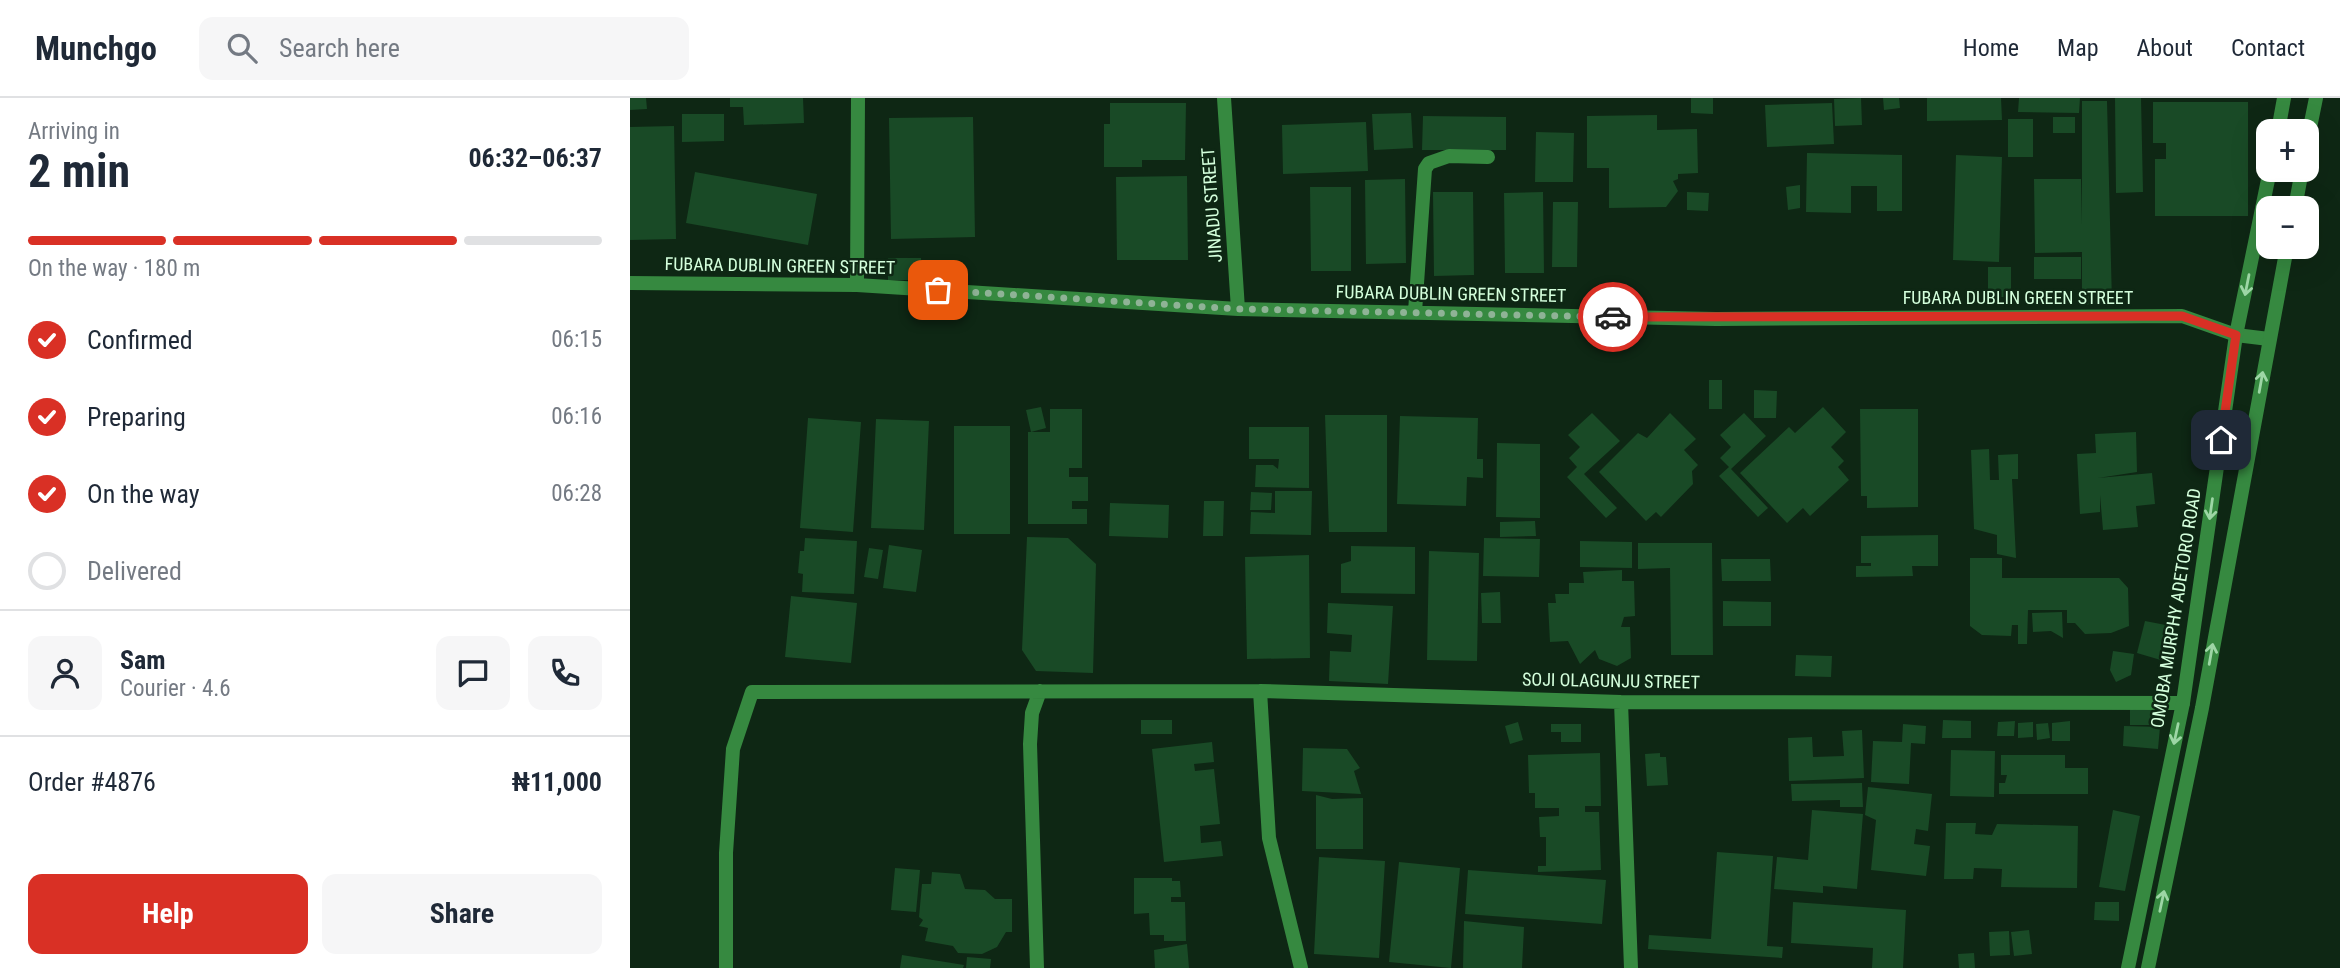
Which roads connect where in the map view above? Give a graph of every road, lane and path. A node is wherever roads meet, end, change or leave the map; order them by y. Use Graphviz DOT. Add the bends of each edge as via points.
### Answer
graph roads {
  1 [pos="858,98"];
  2 [pos="1224,98"];
  3 [pos="2284,98"];
  4 [pos="2316,98"];
  5 [pos="2280,119"];
  6 [pos="2312,119"];
  7 [pos="1488,157"];
  8 [pos="2268,182"];
  9 [pos="2285,259"];
  10 [pos="630,284"];
  11 [pos="857,285"];
  12 [pos="1238,309"];
  13 [pos="1415,312"];
  14 [pos="2236,335"];
  15 [pos="2269,339"];
  16 [pos="1040,691"];
  17 [pos="1260,691"];
  18 [pos="1620,702"];
  19 [pos="2183,703"];
  20 [pos="726,968"];
  21 [pos="1037,968"];
  22 [pos="1301,968"];
  23 [pos="1631,968"];
  24 [pos="2128,968"];
  25 [pos="2148,968"];
  1 -- 11 [label="street"];
  2 -- 12 [label="street, JINADU STREET"];
  3 -- 5 [label="street"];
  4 -- 6 [label="street"];
  7 -- 13 [label="street" via="1449,156 1425,169"];
  8 -- 14 [label="street, OMOBA MURPHY ADETORO ROAD, one-way"];
  9 -- 15 [label="street"];
  10 -- 11 [label="street, FUBARA DUBLIN GREEN STREET"];
  11 -- 12 [label="street, FUBARA DUBLIN GREEN STREET"];
  12 -- 13 [label="street, FUBARA DUBLIN GREEN STREET"];
  13 -- 14 [label="street, FUBARA DUBLIN GREEN STREET" via="1716,319 2182,316"];
  14 -- 15 [label="street, FUBARA DUBLIN GREEN STREET"];
  14 -- 19 [label="street, OMOBA MURPHY ADETORO ROAD, one-way"];
  25 -- 15 [label="street, one-way" via="2202,708"];
  16 -- 17 [label="street, SOJI OLAGUNJU STREET"];
  16 -- 20 [label="street, SOJI OLAGUNJU STREET" via="752,692 733,750 726,853"];
  16 -- 21 [label="street" via="1032,713 1030,744"];
  17 -- 18 [label="street, SOJI OLAGUNJU STREET"];
  17 -- 22 [label="street" via="1269,838"];
  18 -- 19 [label="street, SOJI OLAGUNJU STREET"];
  18 -- 23 [label="street"];
  19 -- 24 [label="street, OMOBA MURPHY ADETORO ROAD, one-way"];
}
